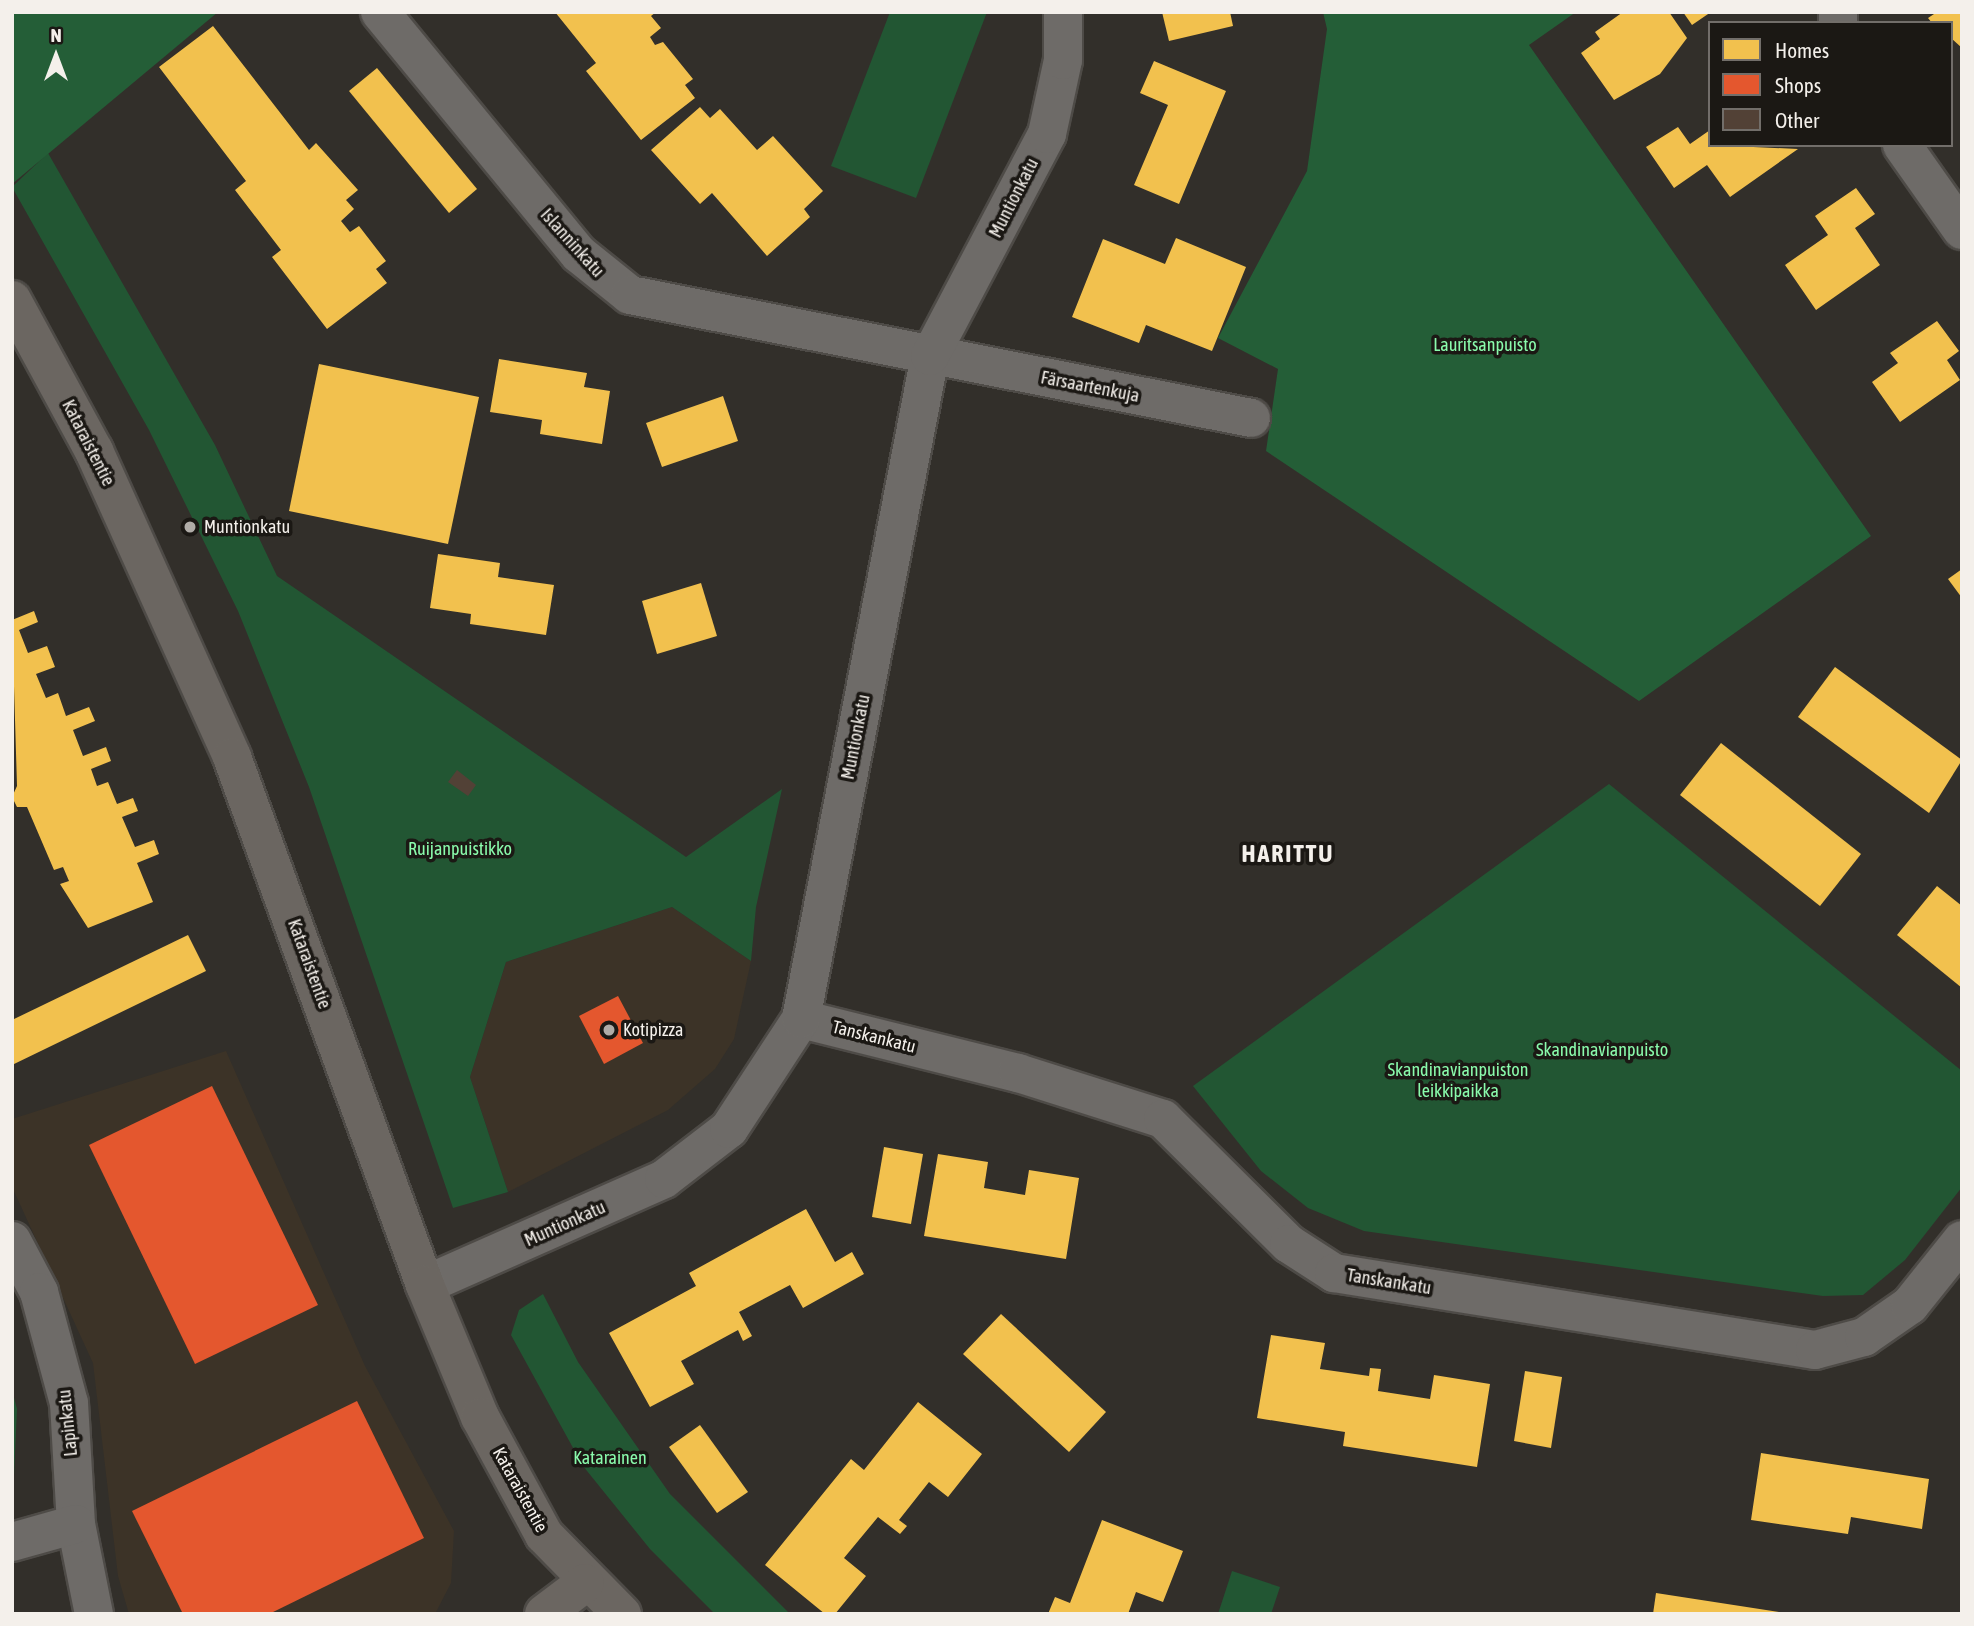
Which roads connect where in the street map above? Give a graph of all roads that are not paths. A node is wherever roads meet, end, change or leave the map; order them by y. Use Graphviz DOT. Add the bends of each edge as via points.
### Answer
graph roads {
  1 [pos="380,12"];
  2 [pos="1063,12"];
  3 [pos="1903,147"];
  4 [pos="1962,230"];
  5 [pos="12,300"];
  6 [pos="930,356"];
  7 [pos="1251,418"];
  8 [pos="801,1019"];
  9 [pos="1962,1240"];
  10 [pos="12,1241"];
  11 [pos="425,1285"];
  12 [pos="76,1524"];
  13 [pos="12,1542"];
  14 [pos="585,1583"];
  15 [pos="94,1614"];
  16 [pos="544,1614"];
  17 [pos="621,1614"];
  1 -- 6 [label="street, Islanninkatu" via="605,281 671,308"];
  2 -- 6 [label="street, Muntionkatu" via="1063,60 1047,134"];
  3 -- 4 [label="street"];
  5 -- 11 [label="street, Kataraistentie" via="94,451 232,757"];
  6 -- 7 [label="street, Färsaartenkuja"];
  6 -- 8 [label="street, Muntionkatu"];
  8 -- 9 [label="street, Tanskankatu" via="1018,1073 1163,1119 1289,1244 1334,1273 1815,1350 1864,1337 1910,1306"];
  8 -- 11 [label="street, Muntionkatu" via="729,1129 664,1179"];
  10 -- 12 [label="street, Lapinkatu" via="38,1292 69,1403"];
  11 -- 14 [label="street, Kataraistentie" via="480,1417 544,1535"];
  12 -- 13 [label="street"];
  12 -- 15 [label="street, Lapinkatu"];
  14 -- 16 [label="street"];
  14 -- 17 [label="street, Kataraistentie"];
}
